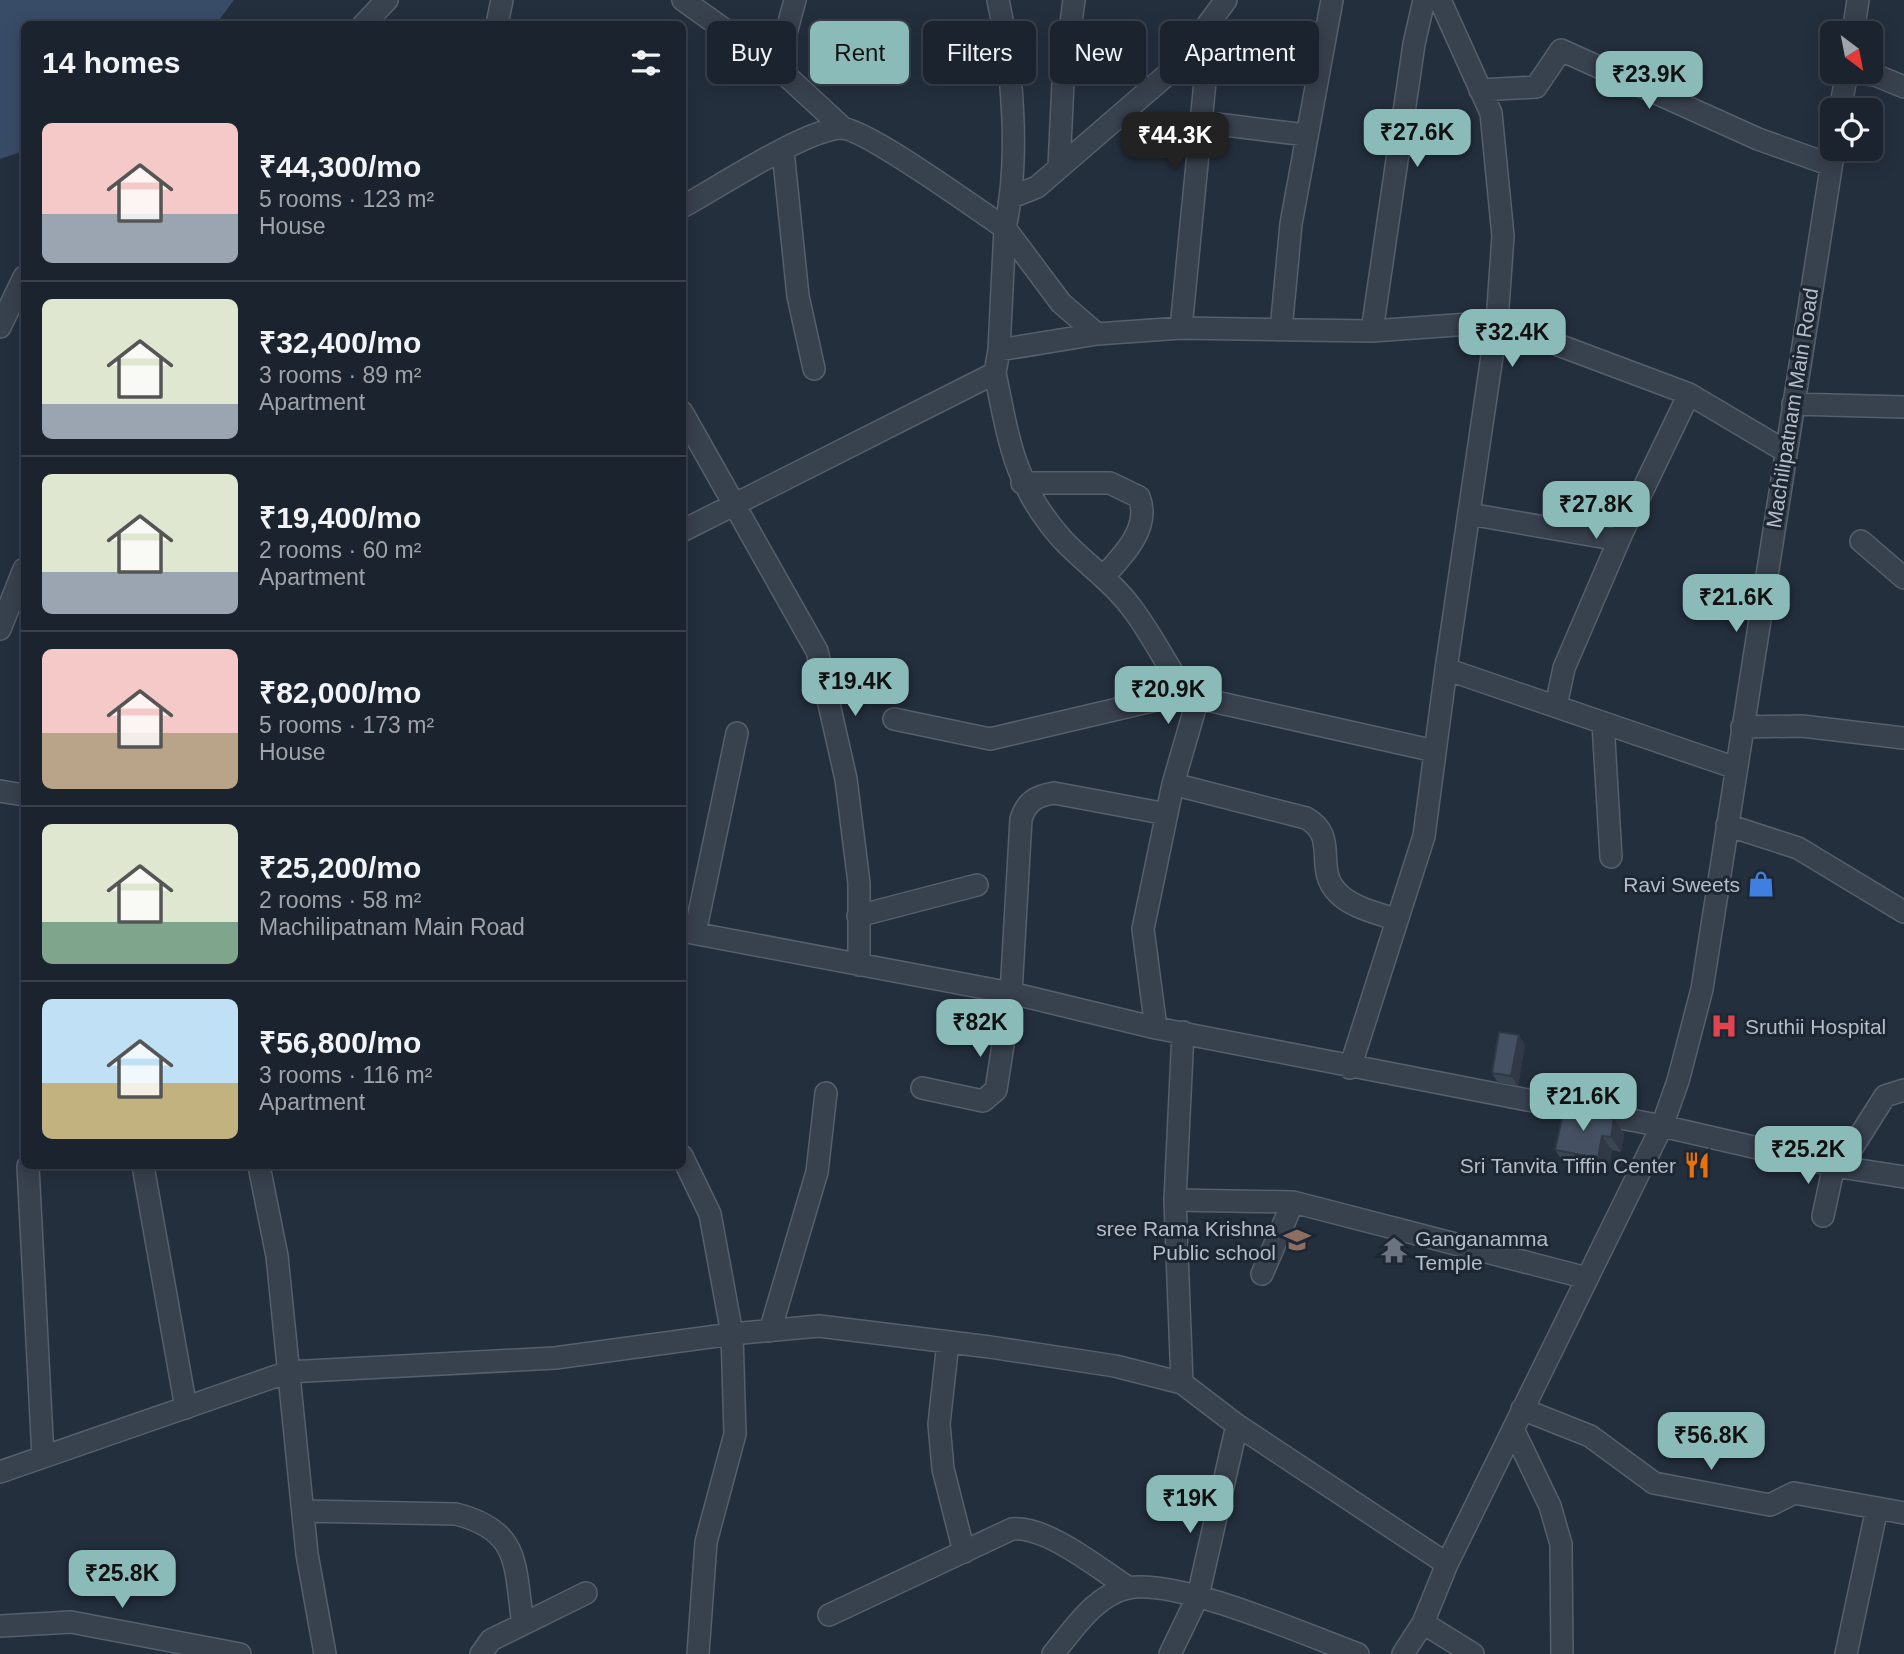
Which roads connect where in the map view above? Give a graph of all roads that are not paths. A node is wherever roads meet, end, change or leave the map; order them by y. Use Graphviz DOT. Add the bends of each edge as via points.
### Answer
graph roads {
  1 [pos="387,0"];
  2 [pos="502,0"];
  3 [pos="683,0"];
  4 [pos="796,0"];
  5 [pos="998,0"];
  6 [pos="1074,0"];
  7 [pos="1226,0"];
  8 [pos="1332,0"];
  9 [pos="1424,0"];
  10 [pos="1440,0"];
  11 [pos="1858,0"];
  12 [pos="1211,20"];
  13 [pos="367,21"];
  14 [pos="498,21"];
  15 [pos="712,21"];
  16 [pos="790,21"];
  17 [pos="1855,21"];
  18 [pos="1883,78"];
  19 [pos="795,84"];
  20 [pos="1904,87"];
  21 [pos="1480,90"];
  22 [pos="1201,122"];
  23 [pos="843,128"];
  24 [pos="1306,135"];
  25 [pos="783,151"];
  26 [pos="1820,154"];
  27 [pos="1832,161"];
  28 [pos="1059,167"];
  29 [pos="1012,197"];
  30 [pos="686,205"];
  31 [pos="1004,228"];
  32 [pos="21,283"];
  33 [pos="1497,322"];
  34 [pos="0,327"];
  35 [pos="1181,328"];
  36 [pos="1280,330"];
  37 [pos="1372,331"];
  38 [pos="1097,334"];
  39 [pos="999,350"];
  40 [pos="814,369"];
  41 [pos="995,373"];
  42 [pos="1689,394"];
  43 [pos="1793,404"];
  44 [pos="1904,407"];
  45 [pos="686,419"];
  46 [pos="1785,451"];
  47 [pos="1022,483"];
  48 [pos="734,503"];
  49 [pos="1469,514"];
  50 [pos="686,529"];
  51 [pos="1619,540"];
  52 [pos="1861,541"];
  53 [pos="21,576"];
  54 [pos="1104,576"];
  55 [pos="1904,578"];
  56 [pos="0,628"];
  57 [pos="1447,669"];
  58 [pos="1192,696"];
  59 [pos="1556,706"];
  60 [pos="894,719"];
  61 [pos="1603,723"];
  62 [pos="1742,727"];
  63 [pos="737,733"];
  64 [pos="1904,738"];
  65 [pos="1436,751"];
  66 [pos="1736,768"];
  67 [pos="1173,784"];
  68 [pos="0,791"];
  69 [pos="21,794"];
  70 [pos="1167,814"];
  71 [pos="1727,825"];
  72 [pos="1611,857"];
  73 [pos="977,885"];
  74 [pos="1904,912"];
  75 [pos="858,916"];
  76 [pos="1397,920"];
  77 [pos="689,932"];
  78 [pos="859,965"];
  79 [pos="1011,993"];
  80 [pos="1156,1028"];
  81 [pos="1183,1032"];
  82 [pos="1350,1068"];
  83 [pos="922,1088"];
  84 [pos="1904,1090"];
  85 [pos="826,1093"];
  86 [pos="1662,1126"];
  87 [pos="686,1164"];
  88 [pos="1837,1166"];
  89 [pos="28,1169"];
  90 [pos="144,1169"];
  91 [pos="260,1169"];
  92 [pos="1904,1177"];
  93 [pos="1175,1200"];
  94 [pos="1293,1202"];
  95 [pos="1823,1216"];
  96 [pos="1262,1274"];
  97 [pos="1587,1278"];
  98 [pos="770,1331"];
  99 [pos="732,1334"];
  100 [pos="948,1342"];
  101 [pos="288,1372"];
  102 [pos="1182,1384"];
  103 [pos="186,1408"];
  104 [pos="1522,1409"];
  105 [pos="1237,1425"];
  106 [pos="1513,1429"];
  107 [pos="43,1457"];
  108 [pos="0,1472"];
  109 [pos="1877,1508"];
  110 [pos="303,1511"];
  111 [pos="1904,1513"];
  112 [pos="964,1552"];
  113 [pos="1447,1564"];
  114 [pos="1129,1588"];
  115 [pos="586,1593"];
  116 [pos="1198,1596"];
  117 [pos="829,1615"];
  118 [pos="1423,1623"];
  119 [pos="523,1624"];
  120 [pos="0,1626"];
  121 [pos="240,1654"];
  122 [pos="325,1654"];
  123 [pos="481,1654"];
  124 [pos="698,1654"];
  125 [pos="1054,1654"];
  126 [pos="1170,1654"];
  127 [pos="1358,1654"];
  128 [pos="1403,1654"];
  129 [pos="1473,1654"];
  130 [pos="1562,1654"];
  131 [pos="1846,1654"];
  1 -- 13 [label="street"];
  2 -- 14 [label="street"];
  3 -- 15 [label="street"];
  4 -- 16 [label="street"];
  5 -- 29 [label="street" via="1014,152"];
  6 -- 28 [label="street" via="1063,82"];
  7 -- 12 [label="street"];
  8 -- 24 [label="street"];
  9 -- 37 [label="street"];
  10 -- 21 [label="street"];
  11 -- 17 [label="street"];
  12 -- 22 [label="street"];
  12 -- 28 [label="street" via="1177,66"];
  18 -- 20 [label="street"];
  19 -- 23 [label="street"];
  21 -- 26 [label="street" via="1536,87 1561,50 1758,139"];
  21 -- 33 [label="street" via="1491,113 1503,236"];
  22 -- 24 [label="street"];
  22 -- 35 [label="street"];
  23 -- 25 [label="street" via="809,136"];
  23 -- 31 [label="street" via="889,150"];
  24 -- 36 [label="street"];
  25 -- 30 [label="street"];
  25 -- 40 [label="street" via="798,296"];
  27 -- 43 [label="street, Machilipatnam Main Road"];
  28 -- 29 [label="street" via="1037,187"];
  29 -- 31 [label="street"];
  31 -- 38 [label="street" via="1061,303"];
  31 -- 39 [label="street"];
  32 -- 34 [label="street"];
  33 -- 37 [label="street"];
  33 -- 42 [label="street"];
  33 -- 49 [label="street"];
  35 -- 36 [label="street"];
  35 -- 38 [label="street"];
  36 -- 37 [label="street"];
  38 -- 39 [label="street"];
  39 -- 41 [label="street"];
  41 -- 47 [label="street"];
  41 -- 48 [label="street"];
  42 -- 46 [label="street"];
  42 -- 51 [label="street"];
  43 -- 44 [label="street"];
  43 -- 46 [label="street, Machilipatnam Main Road"];
  45 -- 48 [label="street"];
  46 -- 62 [label="street, Machilipatnam Main Road"];
  47 -- 54 [label="street" via="1065,541"];
  47 -- 54 [label="street" via="1110,483 1139,497 1144,508 1142,523 1126,552"];
  48 -- 50 [label="street"];
  48 -- 75 [label="street" via="817,651 846,779 859,883"];
  49 -- 51 [label="street"];
  49 -- 57 [label="street"];
  51 -- 59 [label="street" via="1564,668"];
  52 -- 55 [label="street"];
  53 -- 56 [label="street"];
  54 -- 58 [label="street" via="1153,636"];
  57 -- 59 [label="street"];
  57 -- 65 [label="street"];
  58 -- 60 [label="street" via="990,739"];
  58 -- 65 [label="street"];
  58 -- 67 [label="street"];
  59 -- 61 [label="street"];
  61 -- 66 [label="street"];
  61 -- 72 [label="street"];
  62 -- 64 [label="street" via="1802,726"];
  62 -- 66 [label="street, Machilipatnam Main Road"];
  63 -- 77 [label="street"];
  65 -- 76 [label="street" via="1424,836"];
  66 -- 71 [label="street, Machilipatnam Main Road"];
  67 -- 70 [label="street"];
  67 -- 76 [label="street" via="1319,825 1327,872 1339,894"];
  68 -- 69 [label="street"];
  70 -- 79 [label="street" via="1054,793 1036,796 1025,807"];
  70 -- 80 [label="street" via="1143,929"];
  71 -- 74 [label="street" via="1798,848"];
  71 -- 86 [label="street, Machilipatnam Main Road" via="1702,989"];
  73 -- 75 [label="street"];
  75 -- 78 [label="street"];
  76 -- 82 [label="street"];
  77 -- 78 [label="street"];
  78 -- 79 [label="street"];
  79 -- 80 [label="street"];
  79 -- 83 [label="street" via="996,1090 983,1101"];
  80 -- 81 [label="street"];
  81 -- 82 [label="street"];
  81 -- 93 [label="street"];
  82 -- 86 [label="street"];
  84 -- 88 [label="street" via="1885,1096"];
  85 -- 98 [label="street" via="817,1172"];
  86 -- 88 [label="street"];
  86 -- 97 [label="street, Machilipatnam Main Road"];
  87 -- 99 [label="street" via="710,1214"];
  88 -- 92 [label="street"];
  88 -- 95 [label="street"];
  89 -- 107 [label="street"];
  90 -- 103 [label="street"];
  91 -- 101 [label="street" via="277,1256"];
  93 -- 94 [label="street"];
  93 -- 102 [label="street"];
  94 -- 96 [label="street"];
  94 -- 97 [label="street"];
  97 -- 104 [label="street, Machilipatnam Main Road"];
  98 -- 99 [label="street"];
  98 -- 100 [label="street" via="819,1326"];
  99 -- 101 [label="street" via="555,1357"];
  99 -- 124 [label="street" via="736,1434 706,1542"];
  100 -- 102 [label="street" via="1115,1366"];
  100 -- 112 [label="street" via="939,1424 943,1469"];
  101 -- 103 [label="street"];
  101 -- 110 [label="street"];
  102 -- 105 [label="street"];
  103 -- 107 [label="street"];
  104 -- 106 [label="street, Machilipatnam Main Road"];
  104 -- 109 [label="street" via="1590,1436 1654,1483 1770,1505 1794,1493"];
  105 -- 113 [label="street"];
  105 -- 116 [label="street"];
  106 -- 113 [label="street, Machilipatnam Main Road"];
  106 -- 130 [label="street" via="1550,1506 1561,1544"];
  107 -- 108 [label="street"];
  109 -- 111 [label="street"];
  109 -- 131 [label="street"];
  110 -- 119 [label="street" via="456,1514 480,1520 496,1529 508,1545"];
  110 -- 122 [label="street"];
  112 -- 114 [label="street" via="1012,1529 1025,1528 1045,1535"];
  112 -- 117 [label="street"];
  113 -- 118 [label="street, Machilipatnam Main Road"];
  114 -- 116 [label="street"];
  114 -- 125 [label="street" via="1084,1615"];
  115 -- 119 [label="street"];
  116 -- 126 [label="street"];
  116 -- 127 [label="street"];
  118 -- 128 [label="street, Machilipatnam Main Road"];
  118 -- 129 [label="street"];
  119 -- 123 [label="street" via="491,1640"];
  120 -- 121 [label="street" via="71,1622"];
}
